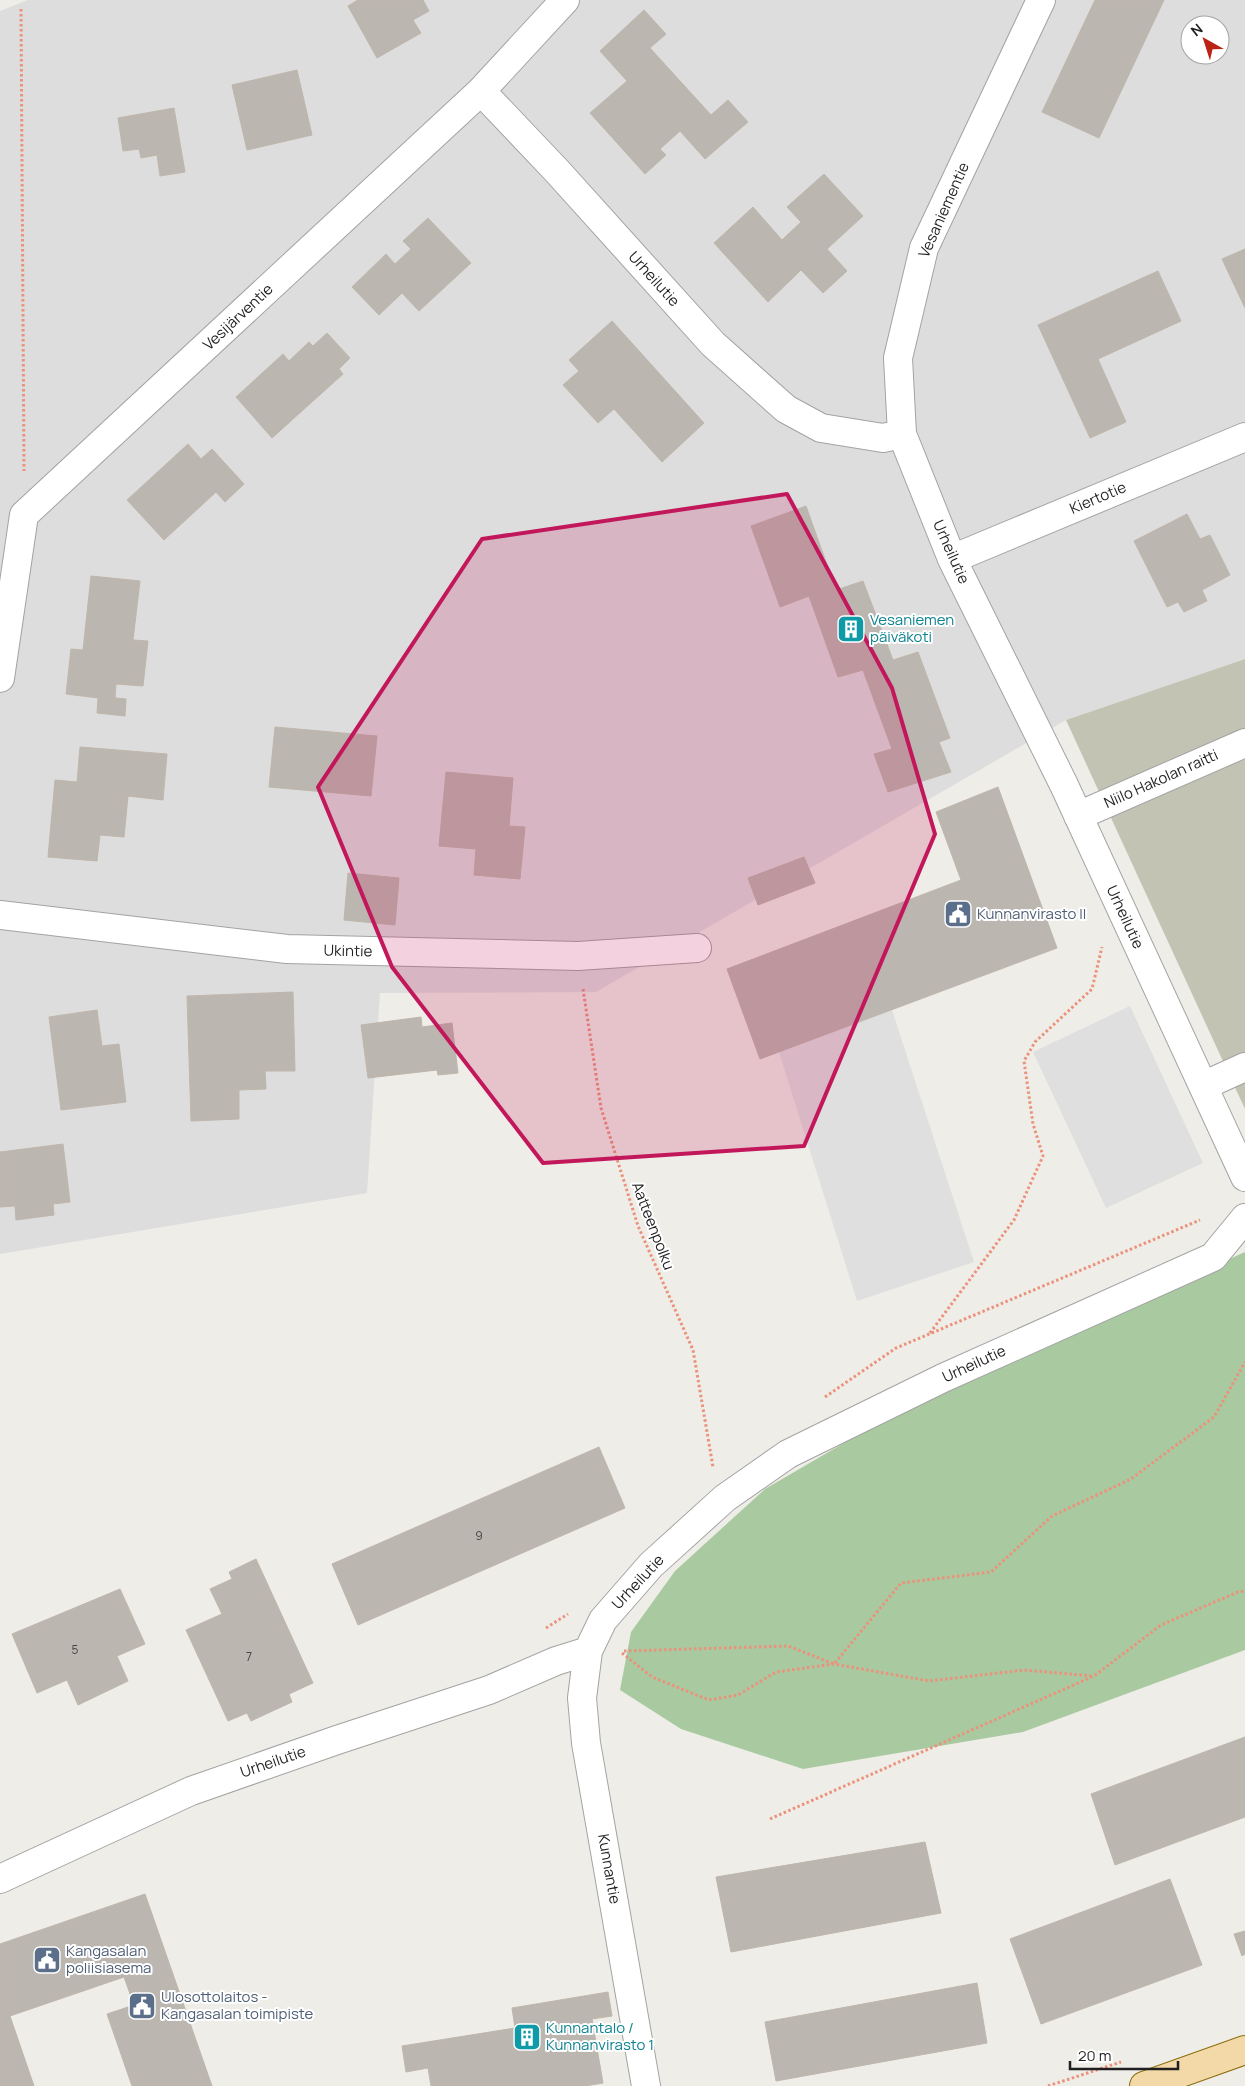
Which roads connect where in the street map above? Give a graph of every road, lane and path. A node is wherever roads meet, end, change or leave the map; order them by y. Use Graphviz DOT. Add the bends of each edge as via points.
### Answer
graph roads {
  1 [pos="565,0"];
  2 [pos="1041,0"];
  3 [pos="21,9"];
  4 [pos="481,91"];
  5 [pos="902,434"];
  6 [pos="1245,437"];
  7 [pos="24,515"];
  8 [pos="952,560"];
  9 [pos="0,678"];
  10 [pos="1245,742"];
  11 [pos="1078,816"];
  12 [pos="0,915"];
  13 [pos="1103,941"];
  14 [pos="697,948"];
  15 [pos="578,956"];
  16 [pos="1245,1067"];
  17 [pos="1203,1086"];
  18 [pos="1245,1177"];
  19 [pos="1245,1218"];
  20 [pos="1201,1219"];
  21 [pos="929,1334"];
  22 [pos="1245,1362"];
  23 [pos="822,1399"];
  24 [pos="721,1466"];
  25 [pos="1245,1591"];
  26 [pos="571,1612"];
  27 [pos="540,1632"];
  28 [pos="588,1651"];
  29 [pos="834,1664"];
  30 [pos="1094,1676"];
  31 [pos="770,1819"];
  32 [pos="0,1879"];
  33 [pos="1245,2050"];
  34 [pos="1194,2078"];
  35 [pos="646,2086"];
  36 [pos="1144,2086"];
  1 -- 4 [label="street, Vesijärventie"];
  2 -- 5 [label="street, Vesaniementie" via="924,248 898,358"];
  3 -- 7 [label="path"];
  4 -- 5 [label="street, Urheilutie" via="713,344 786,408 820,428 884,438"];
  4 -- 7 [label="street, Vesijärventie"];
  5 -- 8 [label="street, Urheilutie"];
  6 -- 8 [label="street, Kiertotie"];
  7 -- 9 [label="street"];
  8 -- 11 [label="street, Urheilutie"];
  10 -- 11 [label="street, Niilo Hakolan raitti"];
  11 -- 17 [label="street, Urheilutie"];
  12 -- 15 [label="street, Ukintie" via="287,949"];
  13 -- 21 [label="path" via="1092,989 1035,1042 1024,1061 1033,1124 1044,1156 1014,1220"];
  14 -- 15 [label="street, Ukintie"];
  15 -- 24 [label="path, Aatteenpolku" via="601,1108 638,1226 693,1350 714,1471"];
  16 -- 17 [label="street"];
  17 -- 18 [label="street, Urheilutie"];
  19 -- 28 [label="street, Urheilutie" via="1213,1257 943,1378 788,1454 725,1498 651,1565 603,1620"];
  20 -- 21 [label="path"];
  21 -- 23 [label="path" via="896,1348"];
  22 -- 29 [label="path" via="1214,1417 1131,1479 1052,1516 991,1572 901,1583"];
  25 -- 30 [label="path" via="1161,1625"];
  26 -- 27 [label="path"];
  28 -- 32 [label="street, Urheilutie" via="489,1690 192,1791"];
  28 -- 35 [label="street, Kunnantie" via="582,1698 586,1743"];
  29 -- 29 [label="path" via="776,1672 738,1694 709,1700 652,1677 620,1651 788,1646"];
  29 -- 30 [label="path" via="929,1681 1024,1670"];
  30 -- 31 [label="path"];
  33 -- 34 [label="main road"];
  34 -- 36 [label="main road"];
}
